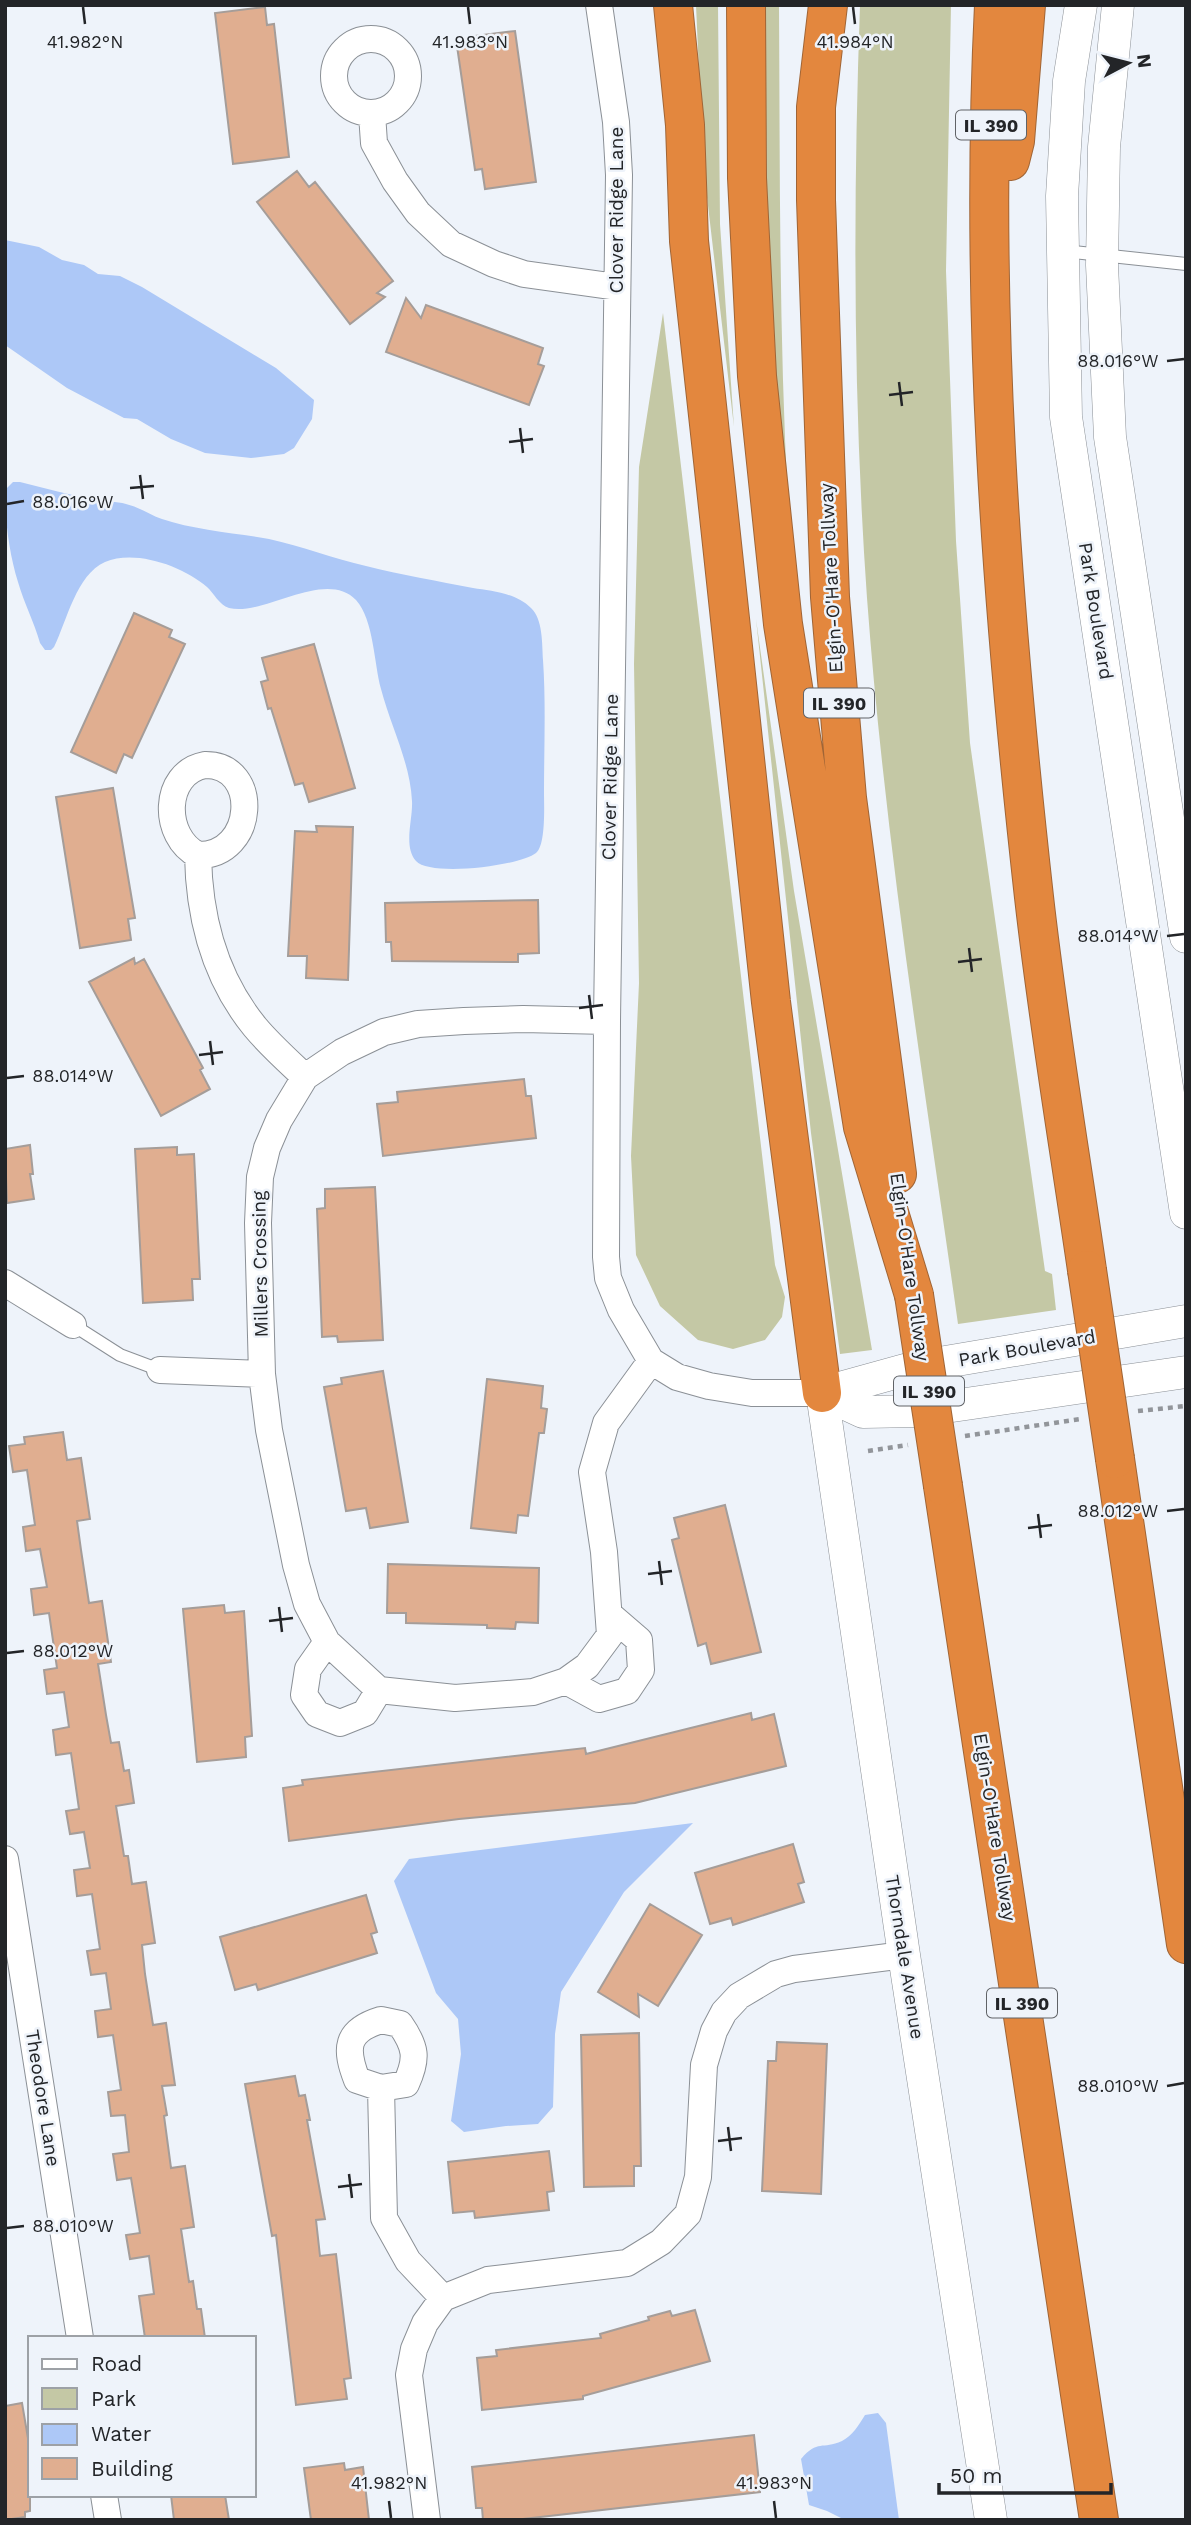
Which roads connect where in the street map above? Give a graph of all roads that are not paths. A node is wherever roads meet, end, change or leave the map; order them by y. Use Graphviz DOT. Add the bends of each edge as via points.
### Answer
graph roads {
  1 [pos="599,5"];
  2 [pos="646,5"];
  3 [pos="673,5"];
  4 [pos="746,5"];
  5 [pos="804,5"];
  6 [pos="828,5"];
  7 [pos="994,5"];
  8 [pos="1026,5"];
  9 [pos="1081,5"];
  10 [pos="1118,5"];
  11 [pos="816,107"];
  12 [pos="372,114"];
  13 [pos="689,241"];
  14 [pos="990,245"];
  15 [pos="1063,251"];
  16 [pos="1102,256"];
  17 [pos="1186,264"];
  18 [pos="617,287"];
  19 [pos="1158,836"];
  20 [pos="198,855"];
  21 [pos="1186,937"];
  22 [pos="607,1021"];
  23 [pos="305,1077"];
  24 [pos="1186,1213"];
  25 [pos="8,1292"];
  26 [pos="914,1296"];
  27 [pos="1186,1321"];
  28 [pos="73,1325"];
  29 [pos="651,1361"];
  30 [pos="160,1370"];
  31 [pos="1186,1372"];
  32 [pos="262,1374"];
  33 [pos="822,1393"];
  34 [pos="610,1615"];
  35 [pos="327,1642"];
  36 [pos="566,1681"];
  37 [pos="379,1690"];
  38 [pos="5,1859"];
  39 [pos="1184,1929"];
  40 [pos="904,1955"];
  41 [pos="381,2088"];
  42 [pos="443,2298"];
  43 [pos="80,2336"];
  44 [pos="104,2497"];
  45 [pos="108,2520"];
  46 [pos="427,2520"];
  47 [pos="991,2520"];
  48 [pos="1099,2520"];
  1 -- 18 [label="street, Clover Ridge Lane" via="616,121"];
  2 -- 13 [label="highway" via="664,140"];
  3 -- 13 [label="highway" via="685,125"];
  4 -- 26 [label="highway" via="747,178 757,376 783,624 863,1127"];
  5 -- 11 [label="highway"];
  6 -- 11 [label="highway, Elgin-O'Hare Tollway / IL 390"];
  7 -- 14 [label="highway, IL 390"];
  8 -- 14 [label="highway" via="1015,141"];
  9 -- 15 [label="street, Park Boulevard" via="1069,81"];
  10 -- 16 [label="street, Park Boulevard" via="1104,147"];
  11 -- 26 [label="highway, Elgin-O'Hare Tollway / IL 390" via="830,597 849,812"];
  12 -- 18 [label="street" via="374,143 395,181 418,213 451,244 524,274"];
  13 -- 33 [label="highway" via="771,1002"];
  14 -- 39 [label="highway, IL 390, bridge" via="995,437 1010,671 1035,901"];
  15 -- 16 [label="lane"];
  15 -- 19 [label="street, Park Boulevard" via="1066,416"];
  16 -- 17 [label="lane"];
  16 -- 19 [label="street, Park Boulevard" via="1110,437"];
  18 -- 22 [label="street, Clover Ridge Lane"];
  19 -- 21 [label="street, Park Boulevard"];
  19 -- 24 [label="street, Park Boulevard"];
  20 -- 23 [label="street" via="203,916 226,982 255,1027"];
  22 -- 23 [label="street, Millers Crossing" via="523,1019 403,1027 365,1040"];
  22 -- 29 [label="street, Clover Ridge Lane" via="608,1278"];
  23 -- 32 [label="street, Millers Crossing" via="279,1120 260,1177"];
  25 -- 28 [label="street"];
  26 -- 48 [label="highway, Elgin-O'Hare Tollway / IL 390, bridge"];
  27 -- 33 [label="street, Park Boulevard" via="916,1367"];
  28 -- 30 [label="lane" via="120,1355"];
  29 -- 33 [label="street, Clover Ridge Lane" via="677,1377 709,1386 752,1393"];
  29 -- 34 [label="street" via="606,1423 592,1472"];
  30 -- 32 [label="street"];
  31 -- 33 [label="street" via="918,1411 863,1412"];
  32 -- 35 [label="street, Millers Crossing" via="296,1565 307,1604"];
  33 -- 40 [label="street, Thorndale Avenue"];
  34 -- 36 [label="street" via="610,1634 587,1666"];
  34 -- 36 [label="street" via="639,1640 641,1670 627,1691 599,1699"];
  35 -- 37 [label="street, Millers Crossing"];
  35 -- 37 [label="street" via="308,1669 304,1695 317,1714 340,1723 365,1713"];
  36 -- 37 [label="street" via="533,1692 454,1698"];
  38 -- 43 [label="street, Theodore Lane"];
  40 -- 42 [label="street" via="776,1974 739,1996 724,2012 704,2065 698,2177 688,2214 661,2242 627,2263 488,2280"];
  40 -- 47 [label="street, Thorndale Avenue"];
  41 -- 42 [label="street" via="384,2218 408,2261"];
  42 -- 46 [label="street" via="425,2323 409,2375"];
  44 -- 45 [label="street"];
}
